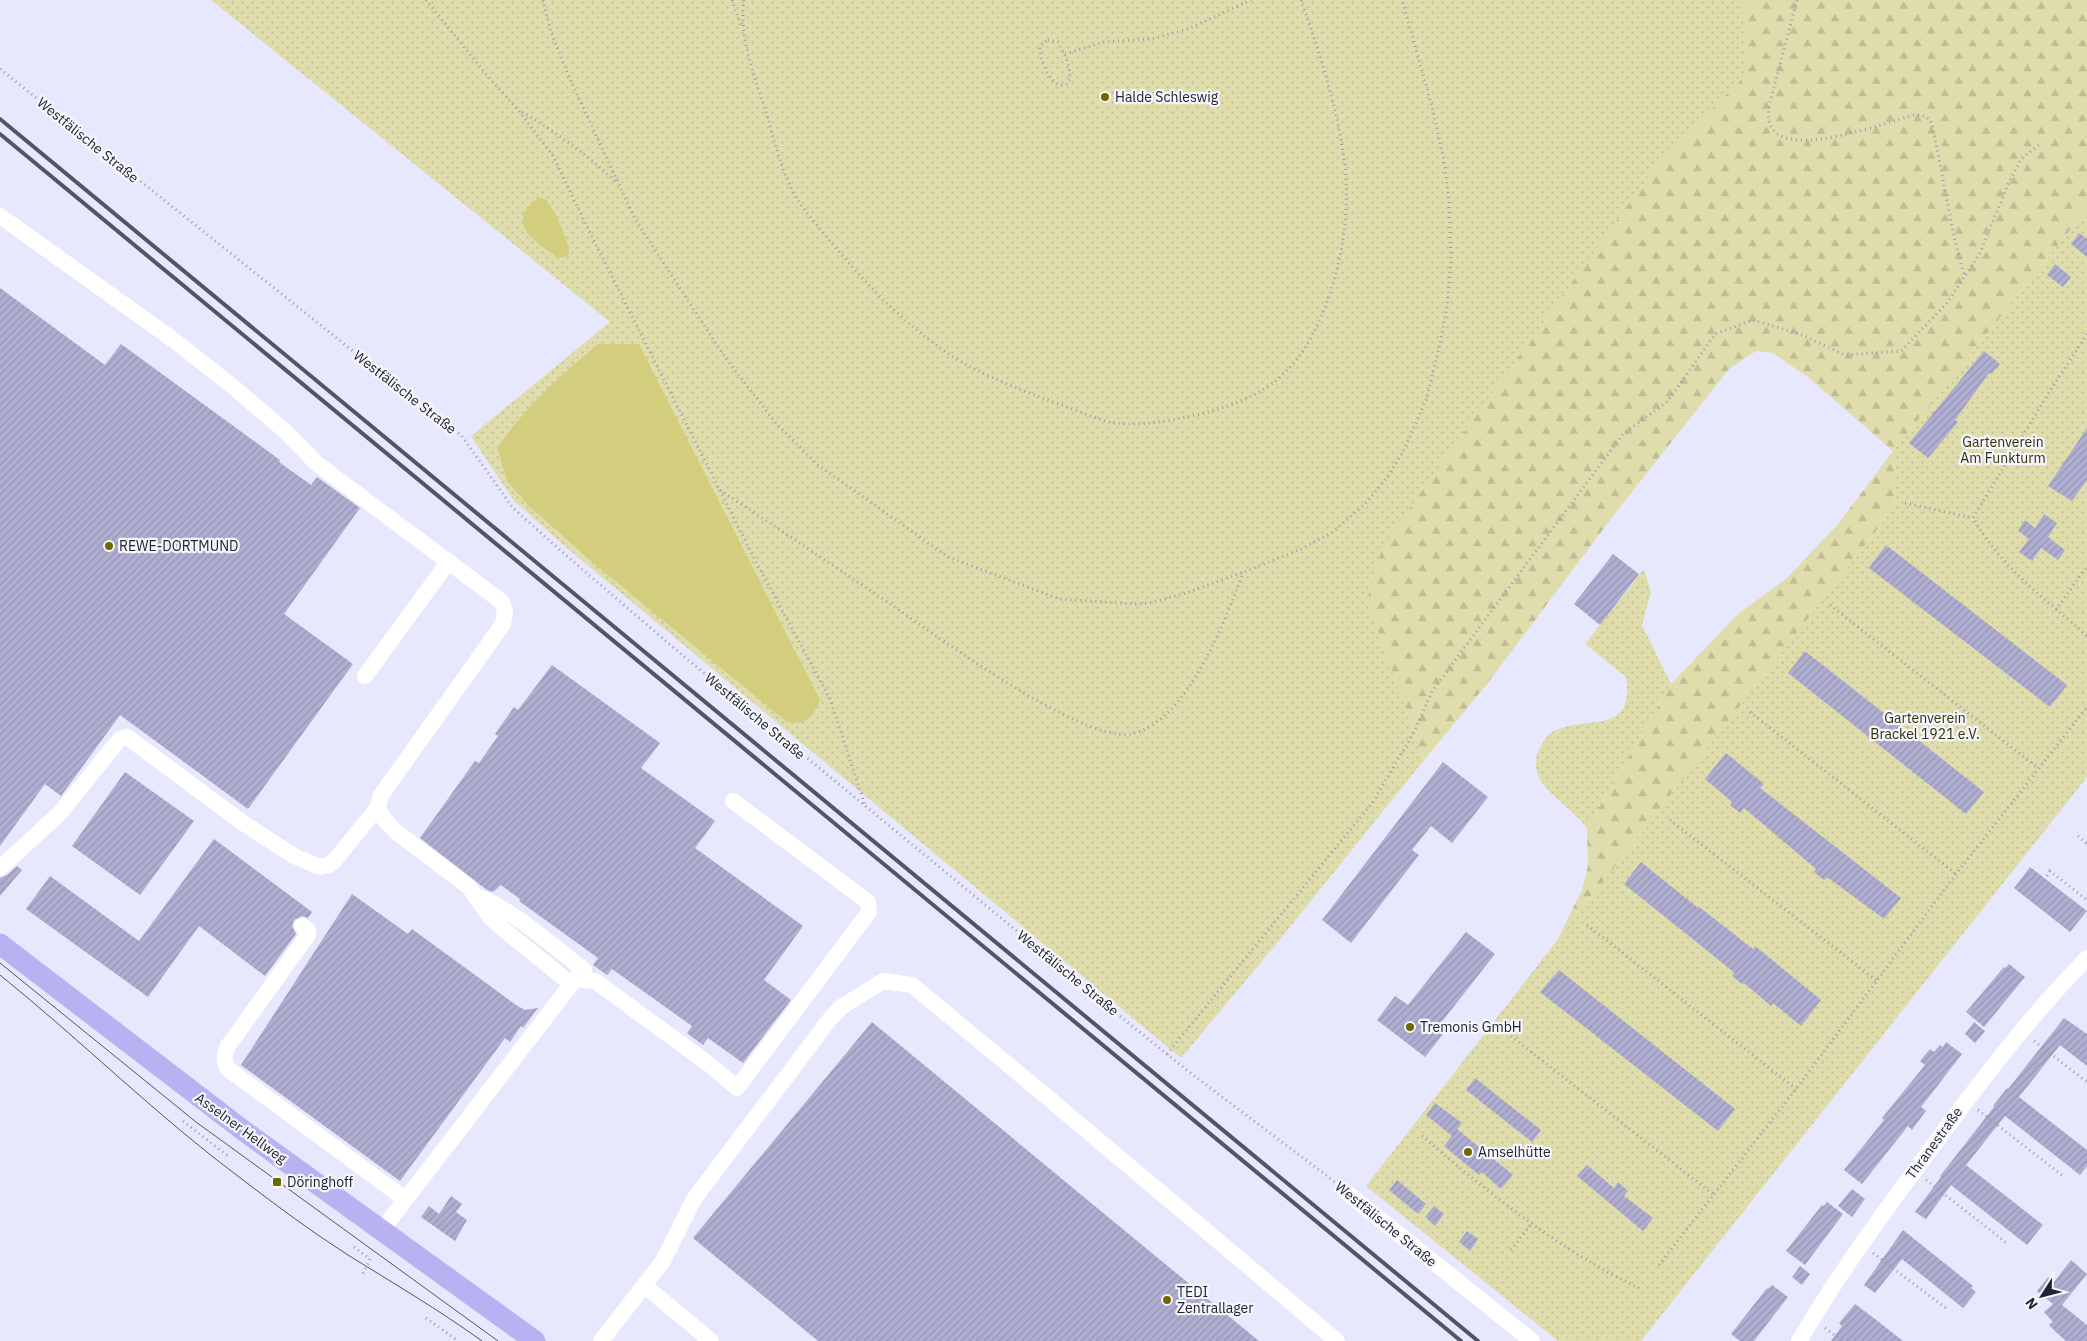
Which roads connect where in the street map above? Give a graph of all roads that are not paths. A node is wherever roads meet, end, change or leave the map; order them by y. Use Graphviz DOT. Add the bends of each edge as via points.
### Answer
graph roads {
  1 [pos="0,216"];
  2 [pos="449,561"];
  3 [pos="365,676"];
  4 [pos="733,801"];
  5 [pos="378,807"];
  6 [pos="0,868"];
  7 [pos="302,926"];
  8 [pos="0,944"];
  9 [pos="2087,958"];
  10 [pos="577,978"];
  11 [pos="1346,1192"];
  12 [pos="405,1199"];
  13 [pos="382,1230"];
  14 [pos="645,1286"];
  15 [pos="535,1341"];
  16 [pos="601,1341"];
  17 [pos="711,1341"];
  18 [pos="1337,1341"];
  19 [pos="1532,1341"];
  20 [pos="1799,1341"];
  1 -- 2 [label="street" via="175,341 265,414 316,463"];
  2 -- 3 [label="street"];
  2 -- 5 [label="street" via="502,602 506,612 503,624 381,795"];
  4 -- 10 [label="street" via="868,902 869,912 737,1088 595,981"];
  5 -- 6 [label="street" via="335,860 320,867 294,856 242,823 127,737 120,739 60,813"];
  5 -- 10 [label="street" via="395,831 478,896 507,912"];
  7 -- 12 [label="street" via="308,934 292,958 280,963 224,1053 224,1062 232,1073"];
  8 -- 13 [label="main road, Asselner Hellweg" via="200,1098"];
  9 -- 20 [label="street, Thranestraße" via="2048,999 1966,1100 1861,1244"];
  10 -- 12 [label="street"];
  11 -- 19 [label="street, Westfälische Straße"];
  12 -- 13 [label="street"];
  13 -- 15 [label="main road, Asselner Hellweg"];
  14 -- 16 [label="street"];
  14 -- 17 [label="street"];
  14 -- 18 [label="street" via="664,1261 694,1199 806,1050 841,1007 883,981 912,985"];
}
